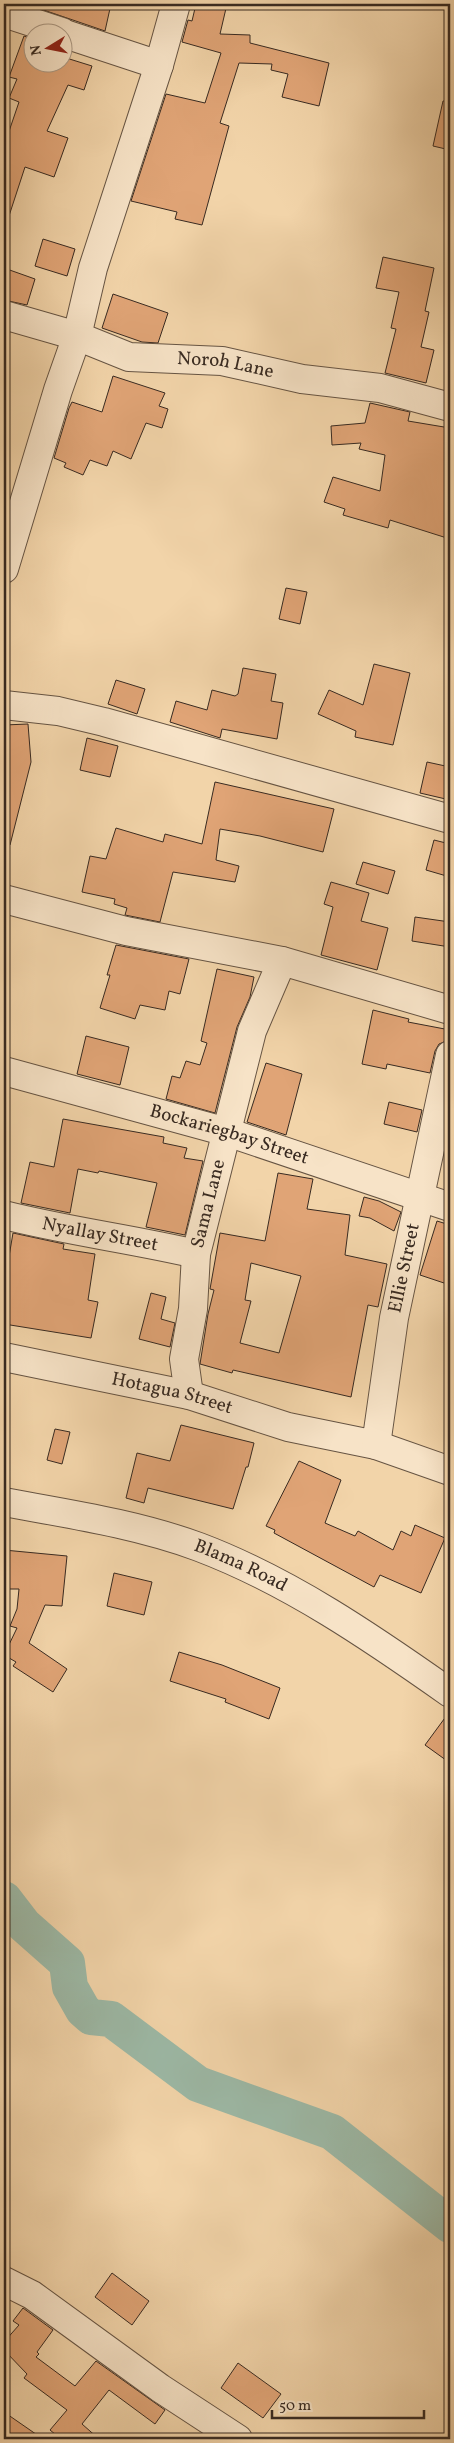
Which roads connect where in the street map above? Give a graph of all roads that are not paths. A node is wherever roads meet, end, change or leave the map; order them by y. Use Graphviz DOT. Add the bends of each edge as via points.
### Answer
graph roads {
  1 [pos="176,4"];
  2 [pos="4,13"];
  3 [pos="30,22"];
  4 [pos="72,36"];
  5 [pos="159,65"];
  6 [pos="4,315"];
  7 [pos="78,336"];
  8 [pos="450,407"];
  9 [pos="4,569"];
  10 [pos="4,705"];
  11 [pos="450,819"];
  12 [pos="4,899"];
  13 [pos="282,961"];
  14 [pos="450,1010"];
  15 [pos="450,1055"];
  16 [pos="4,1071"];
  17 [pos="227,1132"];
  18 [pos="421,1196"];
  19 [pos="450,1207"];
  20 [pos="4,1215"];
  21 [pos="196,1254"];
  22 [pos="4,1357"];
  23 [pos="189,1396"];
  24 [pos="376,1445"];
  25 [pos="450,1471"];
  26 [pos="4,1502"];
  27 [pos="450,1692"];
  28 [pos="4,2281"];
  29 [pos="238,2439"];
  1 -- 5 [label="street"];
  2 -- 3 [label="street"];
  4 -- 5 [label="street"];
  5 -- 7 [label="street" via="94,268"];
  6 -- 7 [label="street, Noroh Lane"];
  7 -- 8 [label="street, Noroh Lane" via="129,357 222,361 302,379 380,388"];
  7 -- 9 [label="street" via="58,390"];
  10 -- 11 [label="street" via="58,711 104,722"];
  12 -- 13 [label="street" via="126,931"];
  13 -- 14 [label="street"];
  13 -- 17 [label="street, Sama Lane" via="252,1031"];
  15 -- 18 [label="street, Ellie Street"];
  16 -- 17 [label="street, Bockariegbay Street"];
  17 -- 18 [label="street, Bockariegbay Street"];
  17 -- 21 [label="street, Sama Lane"];
  18 -- 19 [label="street, Bockariegbay Street"];
  18 -- 24 [label="street, Ellie Street" via="394,1318"];
  20 -- 21 [label="street, Nyallay Street"];
  21 -- 23 [label="street, Sama Lane" via="193,1309 184,1359"];
  22 -- 23 [label="street, Hotagua Street"];
  23 -- 24 [label="street, Hotagua Street" via="288,1427"];
  24 -- 25 [label="street"];
  26 -- 27 [label="street, Blama Road" via="136,1529 198,1547 252,1570 379,1644"];
  28 -- 29 [label="street" via="32,2295 160,2388"];
}
